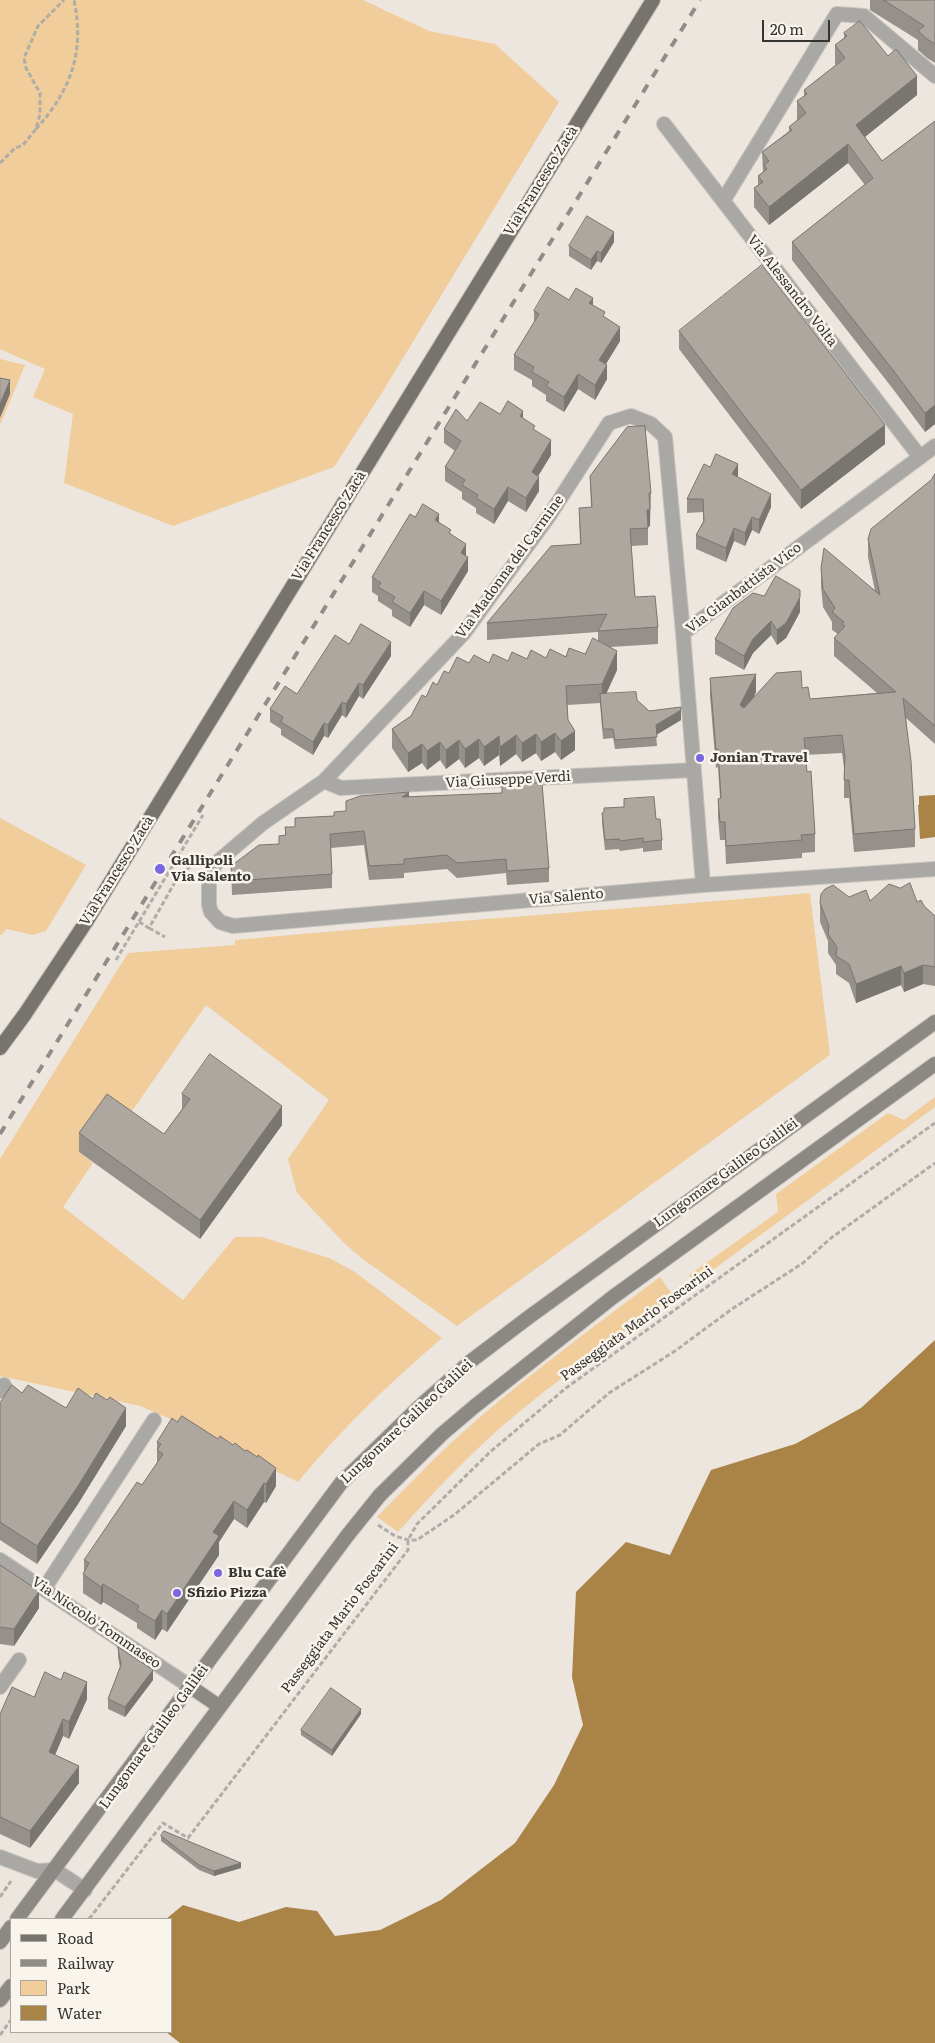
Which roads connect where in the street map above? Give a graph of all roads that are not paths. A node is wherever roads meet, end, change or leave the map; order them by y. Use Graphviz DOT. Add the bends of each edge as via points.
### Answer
graph roads {
  1 [pos="652,0"];
  2 [pos="935,76"];
  3 [pos="664,124"];
  4 [pos="723,201"];
  5 [pos="935,446"];
  6 [pos="920,457"];
  7 [pos="683,632"];
  8 [pos="694,770"];
  9 [pos="324,781"];
  10 [pos="935,869"];
  11 [pos="703,885"];
  12 [pos="209,905"];
  13 [pos="935,1022"];
  14 [pos="0,1048"];
  15 [pos="935,1064"];
  16 [pos="154,1420"];
  17 [pos="0,1560"];
  18 [pos="44,1589"];
  19 [pos="18,1660"];
  20 [pos="0,1687"];
  21 [pos="191,1687"];
  22 [pos="220,1707"];
  23 [pos="0,1857"];
  24 [pos="55,1870"];
  25 [pos="85,1890"];
  26 [pos="18,1918"];
  27 [pos="63,1918"];
  28 [pos="10,1928"];
  29 [pos="0,1942"];
  1 -- 14 [label="main road, Via Francesco Zacà" via="86,922"];
  2 -- 4 [label="street" via="864,16 837,14"];
  3 -- 4 [label="street, Via Alessandro Volta"];
  4 -- 6 [label="street, Via Alessandro Volta"];
  5 -- 6 [label="street, Via Gianbattista Vico"];
  6 -- 7 [label="street, Via Gianbattista Vico"];
  7 -- 8 [label="street, Via Gianbattista Vico"];
  7 -- 9 [label="street, Via Madonna del Carmine" via="665,437 651,424 631,416 609,423 549,516 464,634"];
  8 -- 9 [label="street, Via Giuseppe Verdi" via="341,788"];
  8 -- 11 [label="street, Via Gianbattista Vico"];
  9 -- 12 [label="street, Via Madonna del Carmine" via="220,859 209,879"];
  10 -- 11 [label="street, Via Salento"];
  11 -- 12 [label="street, Via Salento" via="233,926 220,922"];
  13 -- 21 [label="main road, Lungomare Galileo Galilei" via="536,1312 471,1361 418,1408 341,1483"];
  15 -- 22 [label="main road" via="613,1297 442,1434 364,1514"];
  16 -- 18 [label="street"];
  17 -- 18 [label="street, Via Niccolò Tommaseo"];
  18 -- 21 [label="street, Via Niccolò Tommaseo"];
  19 -- 20 [label="street"];
  21 -- 22 [label="main road"];
  21 -- 24 [label="main road, Lungomare Galileo Galilei"];
  22 -- 25 [label="main road"];
  23 -- 24 [label="street" via="37,1871"];
  24 -- 25 [label="street"];
  24 -- 26 [label="main road, Lungomare Galileo Galilei"];
  25 -- 27 [label="main road"];
  28 -- 29 [label="main road"];
}
